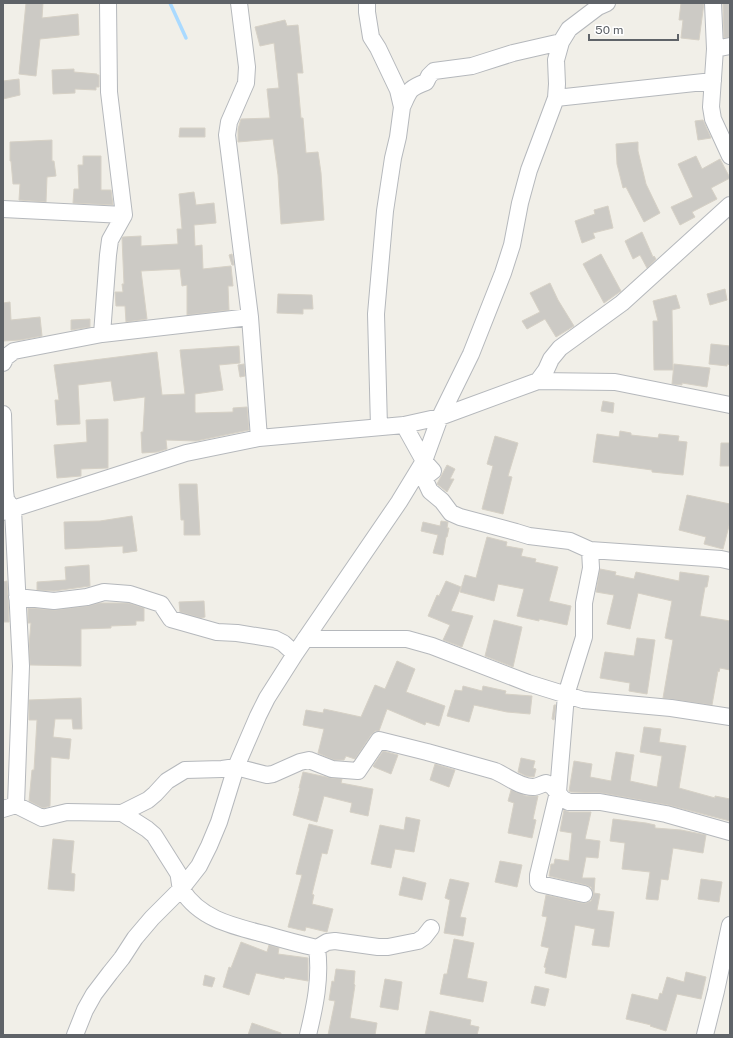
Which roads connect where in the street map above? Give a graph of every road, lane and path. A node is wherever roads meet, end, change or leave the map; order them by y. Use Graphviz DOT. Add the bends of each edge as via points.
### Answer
graph roads {
  1 [pos="108,3"];
  2 [pos="239,3"];
  3 [pos="367,3"];
  4 [pos="607,3"];
  5 [pos="713,3"];
  6 [pos="561,42"];
  7 [pos="722,47"];
  8 [pos="713,81"];
  9 [pos="556,98"];
  10 [pos="402,107"];
  11 [pos="730,156"];
  12 [pos="3,205"];
  13 [pos="730,206"];
  14 [pos="3,209"];
  15 [pos="124,215"];
  16 [pos="250,317"];
  17 [pos="102,334"];
  18 [pos="3,362"];
  19 [pos="538,381"];
  20 [pos="730,405"];
  21 [pos="3,414"];
  22 [pos="440,417"];
  23 [pos="404,425"];
  24 [pos="379,427"];
  25 [pos="259,438"];
  26 [pos="424,461"];
  27 [pos="8,511"];
  28 [pos="590,550"];
  29 [pos="730,561"];
  30 [pos="17,597"];
  31 [pos="305,639"];
  32 [pos="296,654"];
  33 [pos="566,695"];
  34 [pos="730,717"];
  35 [pos="236,767"];
  36 [pos="558,792"];
  37 [pos="9,807"];
  38 [pos="122,813"];
  39 [pos="730,832"];
  40 [pos="181,889"];
  41 [pos="584,894"];
  42 [pos="730,925"];
  43 [pos="431,928"];
  44 [pos="317,948"];
  45 [pos="75,1035"];
  46 [pos="308,1035"];
  47 [pos="705,1035"];
  1 -- 15 [label="street" via="109,92"];
  2 -- 16 [label="street" via="247,66 246,83 229,122 227,135"];
  3 -- 10 [label="street" via="371,37 398,90"];
  4 -- 6 [label="street" via="569,29"];
  5 -- 7 [label="street"];
  6 -- 9 [label="street" via="556,60"];
  6 -- 10 [label="street" via="472,66 434,71 426,82 410,90"];
  7 -- 8 [label="street"];
  8 -- 9 [label="street"];
  8 -- 11 [label="street" via="713,119"];
  9 -- 22 [label="street" via="529,170 503,273 472,354"];
  10 -- 24 [label="street" via="385,211 376,314"];
  12 -- 14 [label="street"];
  13 -- 19 [label="street" via="622,303 560,348"];
  14 -- 15 [label="street"];
  15 -- 17 [label="street" via="110,240"];
  16 -- 17 [label="street"];
  16 -- 25 [label="street"];
  17 -- 18 [label="street" via="14,352"];
  19 -- 20 [label="street" via="615,382"];
  19 -- 22 [label="street"];
  21 -- 27 [label="street"];
  22 -- 23 [label="street"];
  22 -- 26 [label="street"];
  23 -- 24 [label="street"];
  23 -- 26 [label="street"];
  24 -- 25 [label="street"];
  25 -- 27 [label="street" via="186,453"];
  26 -- 28 [label="street" via="433,471 424,478 430,491 451,513 460,518 529,536 570,541"];
  26 -- 31 [label="street" via="399,502"];
  27 -- 30 [label="street"];
  28 -- 29 [label="street"];
  28 -- 33 [label="street" via="591,568 584,603 584,637"];
  30 -- 32 [label="street" via="54,601 104,592 130,594 162,604 171,618 217,632 275,639"];
  30 -- 37 [label="street" via="21,666"];
  31 -- 32 [label="street"];
  31 -- 33 [label="street" via="406,639"];
  32 -- 35 [label="street" via="258,716"];
  33 -- 34 [label="street" via="582,700 670,708"];
  33 -- 36 [label="street"];
  35 -- 36 [label="street" via="267,775 309,760 332,769 358,771 376,743 383,740 503,774 520,784 534,787 546,783"];
  35 -- 38 [label="street" via="185,770 167,781 148,800"];
  35 -- 40 [label="street" via="209,846 199,866"];
  36 -- 39 [label="street" via="569,802 600,802 666,814"];
  36 -- 41 [label="street" via="538,882"];
  37 -- 38 [label="street" via="42,818 67,812"];
  38 -- 40 [label="street" via="154,835 178,873"];
  40 -- 44 [label="street" via="205,914 225,924"];
  40 -- 45 [label="street" via="152,918 94,994"];
  42 -- 47 [label="street"];
  43 -- 44 [label="street" via="424,938 418,941 388,948 335,941"];
  44 -- 46 [label="street" via="320,965"];
}
